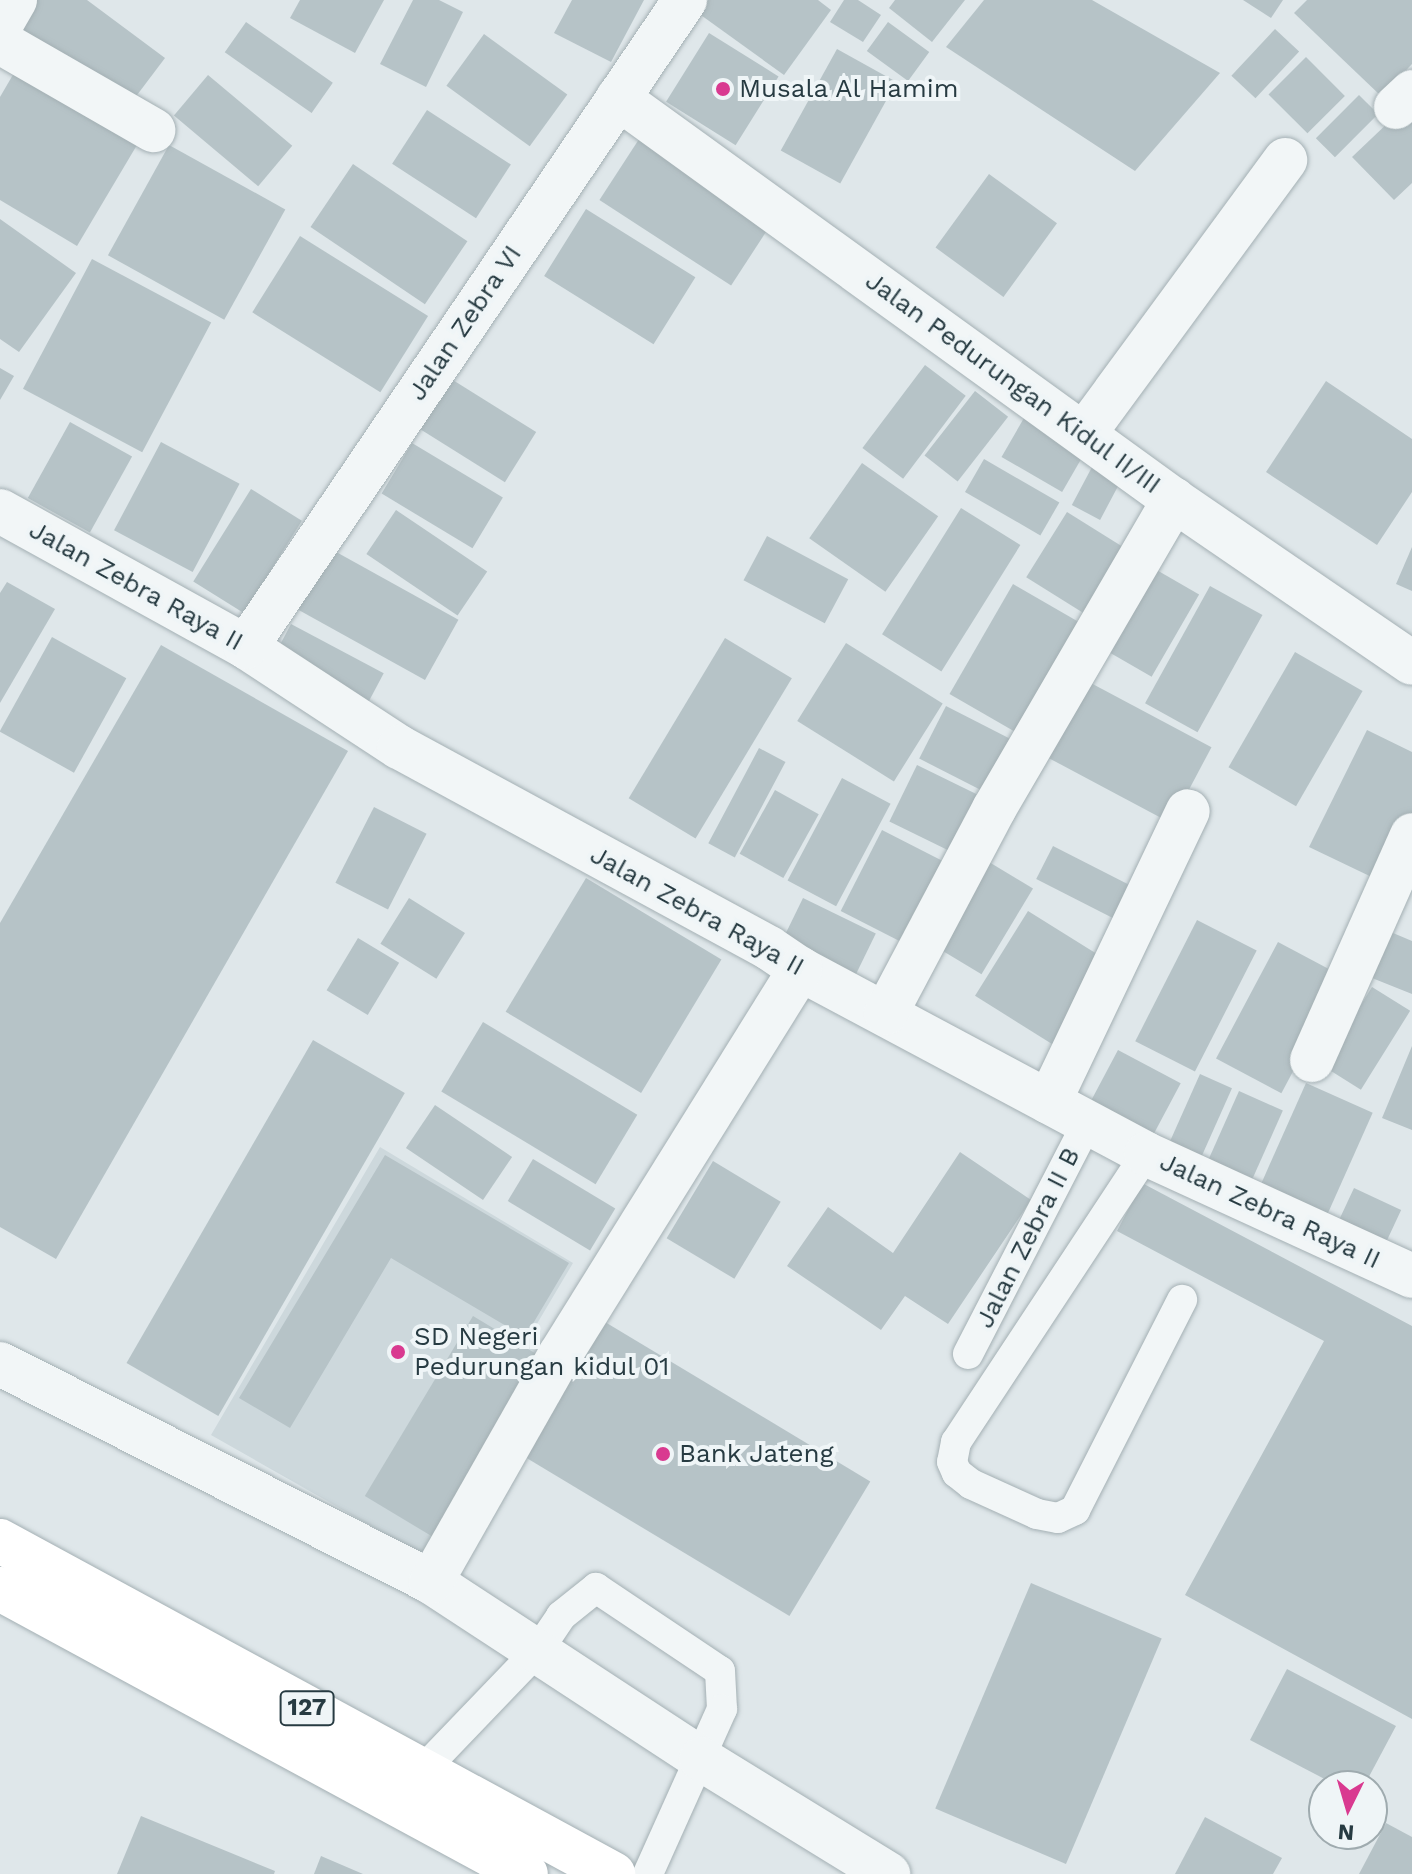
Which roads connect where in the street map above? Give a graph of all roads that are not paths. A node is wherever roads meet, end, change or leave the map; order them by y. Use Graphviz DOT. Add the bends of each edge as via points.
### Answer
graph roads {
  1 [pos="15,0"];
  2 [pos="685,0"];
  3 [pos="0,26"];
  4 [pos="0,42"];
  5 [pos="618,98"];
  6 [pos="153,130"];
  7 [pos="1285,160"];
  8 [pos="1084,434"];
  9 [pos="1174,500"];
  10 [pos="0,511"];
  11 [pos="246,647"];
  12 [pos="1412,663"];
  13 [pos="1188,811"];
  14 [pos="1412,835"];
  15 [pos="800,969"];
  16 [pos="886,1013"];
  17 [pos="1312,1060"];
  18 [pos="1049,1102"];
  19 [pos="1088,1122"];
  20 [pos="1146,1154"];
  21 [pos="1412,1276"];
  22 [pos="1182,1300"];
  23 [pos="968,1354"];
  24 [pos="0,1364"];
  25 [pos="0,1541"];
  26 [pos="78,1582"];
  27 [pos="431,1582"];
  28 [pos="0,1589"];
  29 [pos="54,1619"];
  30 [pos="539,1649"];
  31 [pos="701,1759"];
  32 [pos="422,1771"];
  33 [pos="503,1869"];
  34 [pos="613,1874"];
  35 [pos="648,1874"];
  36 [pos="888,1874"];
  1 -- 3 [label="street"];
  2 -- 5 [label="street, Jalan Zebra VI"];
  4 -- 6 [label="street"];
  5 -- 8 [label="street, Jalan Pedurungan Kidul II/III"];
  5 -- 11 [label="street, Jalan Zebra VI"];
  7 -- 8 [label="street"];
  8 -- 9 [label="street, Jalan Pedurungan Kidul II/III"];
  9 -- 12 [label="street, Jalan Pedurungan Kidul II/III"];
  9 -- 16 [label="street" via="1002,795"];
  10 -- 11 [label="street, Jalan Zebra Raya II"];
  11 -- 15 [label="street, Jalan Zebra Raya II" via="399,747"];
  13 -- 18 [label="street"];
  14 -- 17 [label="street"];
  15 -- 16 [label="street, Jalan Zebra Raya II"];
  15 -- 27 [label="street" via="585,1314"];
  16 -- 18 [label="street, Jalan Zebra Raya II"];
  18 -- 19 [label="street, Jalan Zebra Raya II"];
  19 -- 20 [label="street, Jalan Zebra Raya II"];
  19 -- 23 [label="lane, Jalan Zebra II B"];
  20 -- 21 [label="street, Jalan Zebra Raya II"];
  20 -- 22 [label="lane" via="970,1418 956,1442 952,1462 957,1473 1037,1514 1058,1518 1075,1510"];
  24 -- 27 [label="street"];
  25 -- 26 [label="main road, 127"];
  26 -- 29 [label="main road"];
  26 -- 32 [label="main road, 127"];
  27 -- 30 [label="street"];
  28 -- 29 [label="main road, 127"];
  29 -- 33 [label="main road, 127"];
  30 -- 31 [label="street"];
  30 -- 31 [label="lane" via="561,1616 596,1588 720,1671 722,1709"];
  30 -- 32 [label="lane"];
  31 -- 35 [label="lane"];
  31 -- 36 [label="street"];
  32 -- 34 [label="main road, 127"];
}
